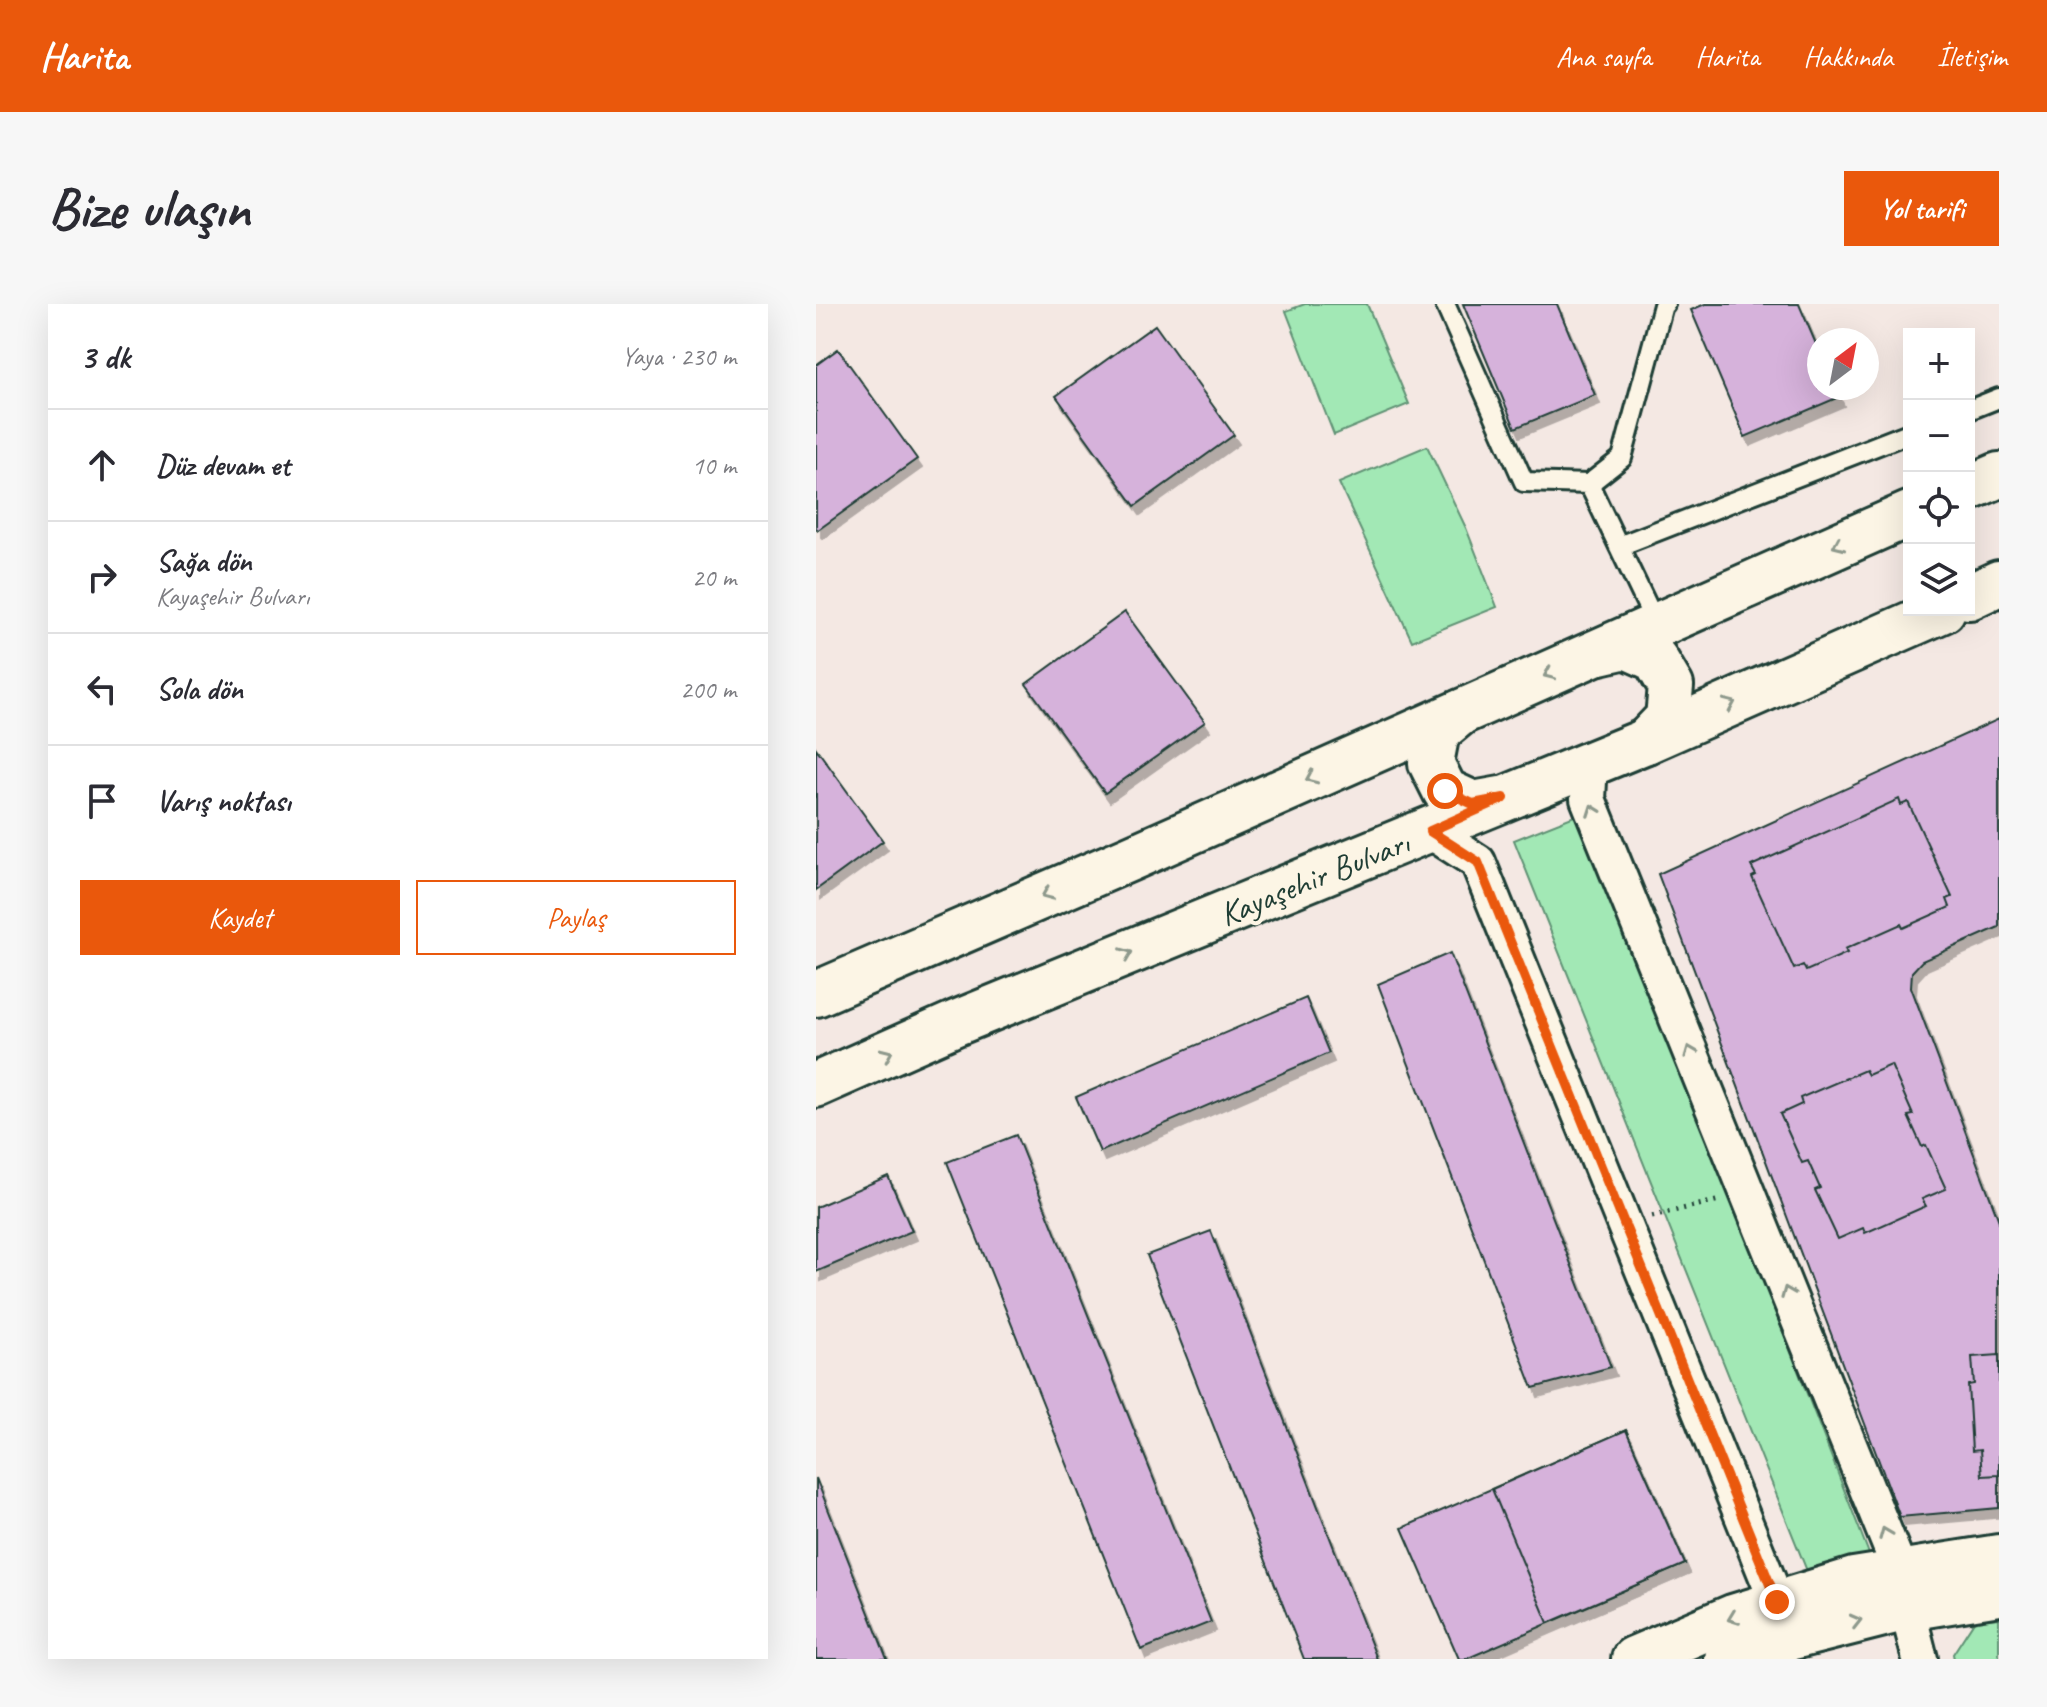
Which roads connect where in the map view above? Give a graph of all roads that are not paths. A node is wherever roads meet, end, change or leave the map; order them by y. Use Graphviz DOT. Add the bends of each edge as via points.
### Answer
graph roads {
  1 [pos="1445,304"];
  2 [pos="1665,304"];
  3 [pos="1999,398"];
  4 [pos="1975,408"];
  5 [pos="1903,435"];
  6 [pos="1999,475"];
  7 [pos="1589,484"];
  8 [pos="1975,485"];
  9 [pos="1903,517"];
  10 [pos="1619,546"];
  11 [pos="1999,583"];
  12 [pos="1975,594"];
  13 [pos="1929,616"];
  14 [pos="1656,624"];
  15 [pos="1596,653"];
  16 [pos="1461,712"];
  17 [pos="1646,741"];
  18 [pos="1590,763"];
  19 [pos="1504,798"];
  20 [pos="1430,831"];
  21 [pos="816,994"];
  22 [pos="816,1085"];
  23 [pos="1999,1557"];
  24 [pos="1904,1590"];
  25 [pos="1999,1593"];
  26 [pos="1783,1620"];
  27 [pos="1634,1659"];
  28 [pos="1727,1659"];
  29 [pos="1920,1659"];
  1 -- 7 [label="lane" via="1524,482"];
  2 -- 7 [label="lane" via="1622,458"];
  3 -- 4 [label="lane"];
  5 -- 10 [label="lane"];
  6 -- 8 [label="main road"];
  7 -- 10 [label="lane"];
  9 -- 14 [label="main road, one-way"];
  10 -- 14 [label="lane"];
  11 -- 12 [label="main road"];
  17 -- 13 [label="main road, Kayaşehir Bulvarı, one-way"];
  14 -- 15 [label="main road"];
  15 -- 16 [label="main road, one-way"];
  15 -- 17 [label="main road" via="1626,646 1655,659 1671,686 1668,718"];
  16 -- 19 [label="main road" via="1437,732 1431,763 1445,791 1473,804"];
  16 -- 21 [label="main road, one-way"];
  17 -- 18 [label="main road, Kayaşehir Bulvarı"];
  18 -- 19 [label="main road, Kayaşehir Bulvarı"];
  24 -- 18 [label="street, one-way" via="1588,799"];
  19 -- 20 [label="main road, Kayaşehir Bulvarı"];
  22 -- 20 [label="main road, Kayaşehir Bulvarı, one-way"];
  20 -- 26 [label="street" via="1478,862"];
  23 -- 24 [label="main road" via="1941,1565"];
  24 -- 25 [label="main road"];
  24 -- 26 [label="main road" via="1854,1580"];
  24 -- 29 [label="street"];
  26 -- 27 [label="main road, one-way" via="1733,1617"];
  26 -- 28 [label="main road"];
}
